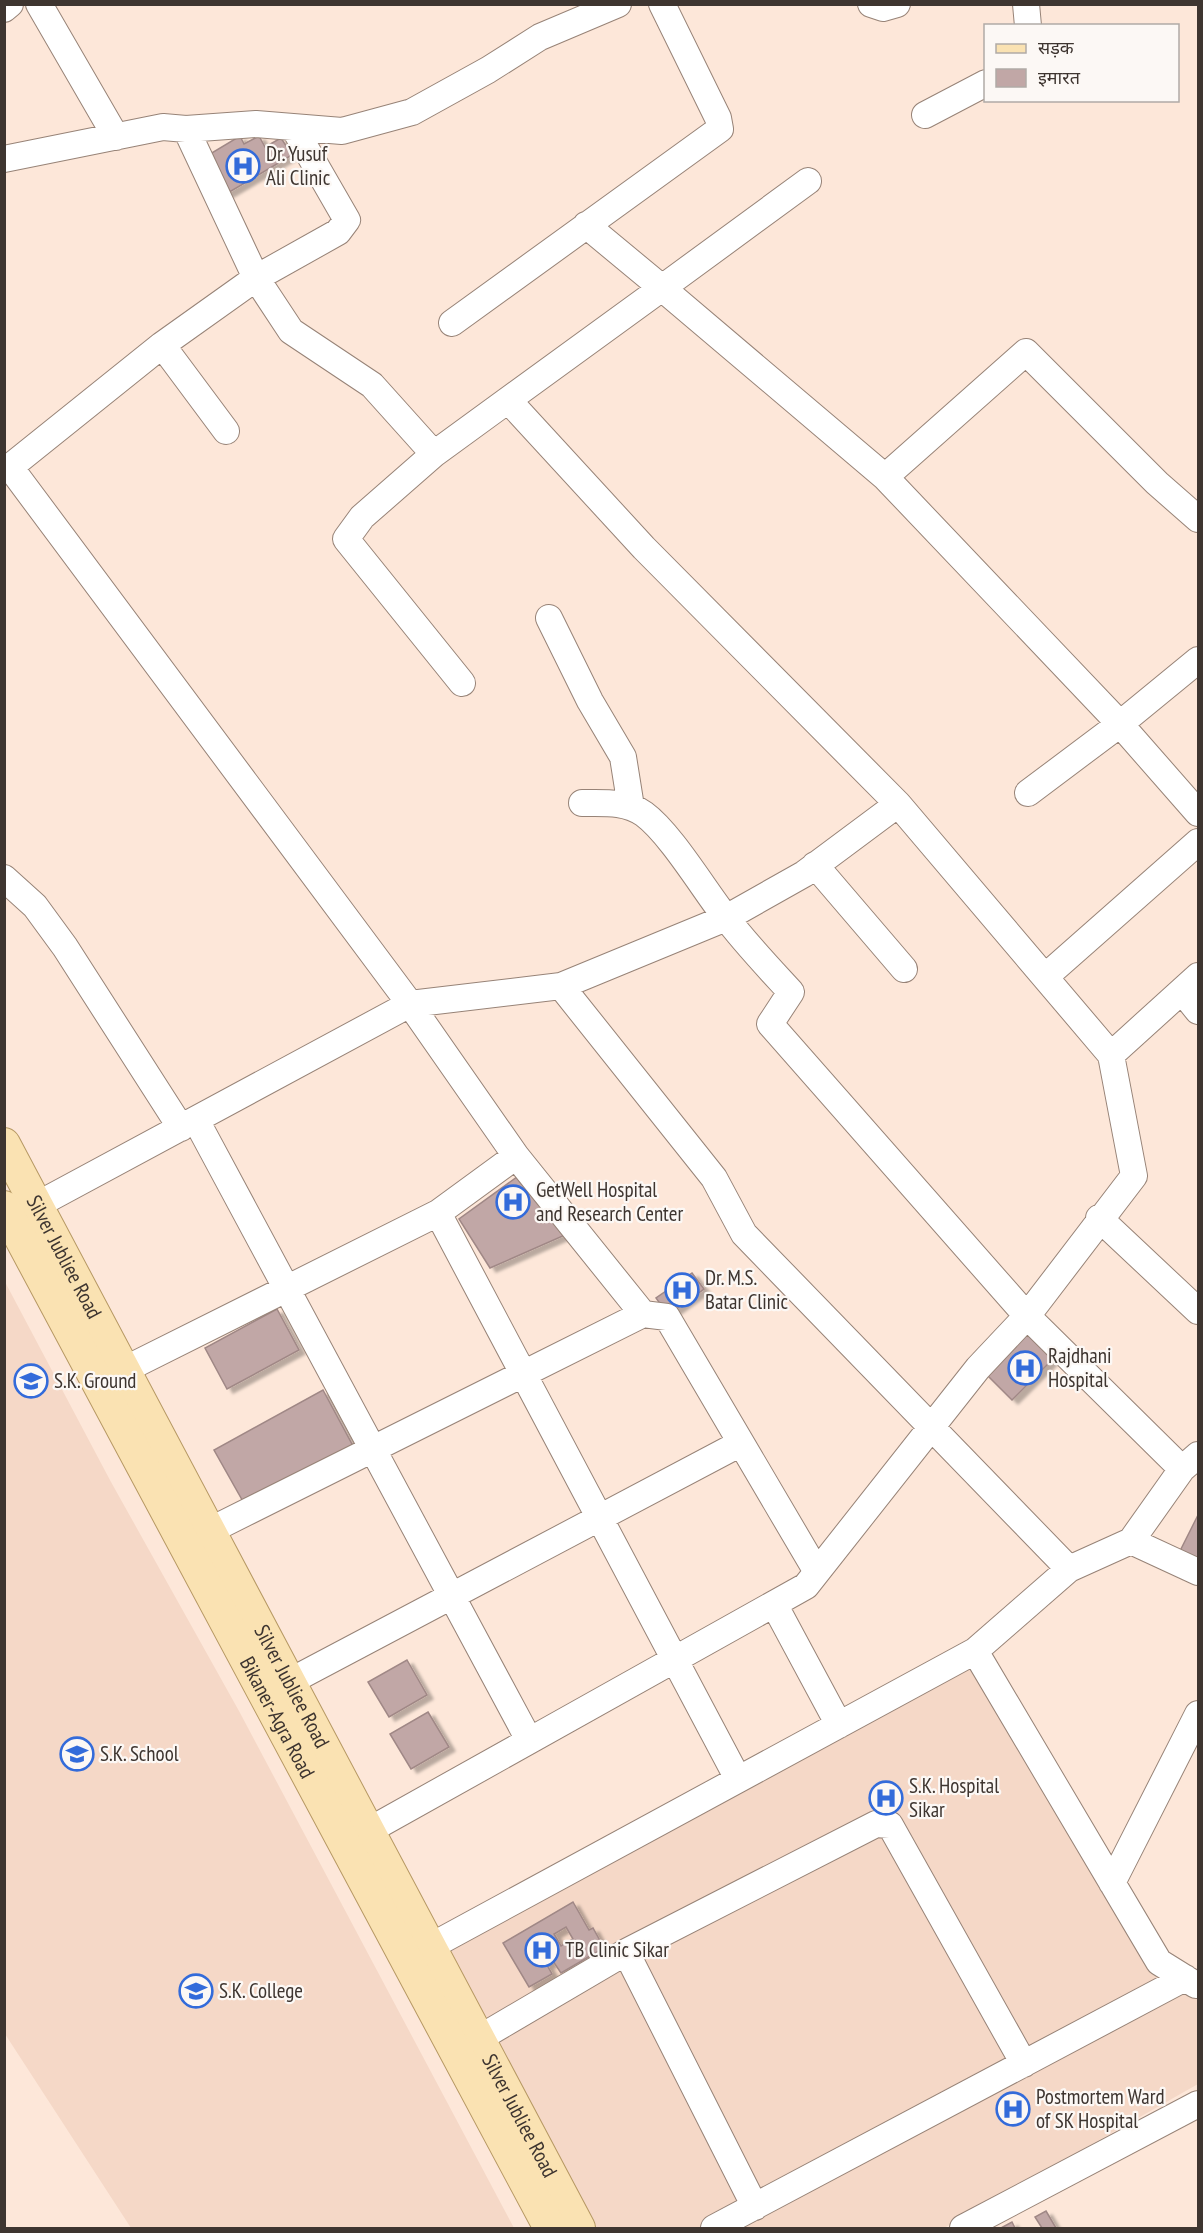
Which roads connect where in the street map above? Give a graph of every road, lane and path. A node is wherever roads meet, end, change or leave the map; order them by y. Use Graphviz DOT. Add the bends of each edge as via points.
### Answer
graph roads {
  1 [pos="10,4"];
  2 [pos="39,4"];
  3 [pos="618,4"];
  4 [pos="662,4"];
  5 [pos="870,4"];
  6 [pos="897,4"];
  7 [pos="1026,4"];
  8 [pos="4,9"];
  9 [pos="1029,24"];
  10 [pos="984,84"];
  11 [pos="925,116"];
  12 [pos="294,128"];
  13 [pos="186,129"];
  14 [pos="116,137"];
  15 [pos="4,159"];
  16 [pos="808,181"];
  17 [pos="586,225"];
  18 [pos="256,278"];
  19 [pos="662,288"];
  20 [pos="452,323"];
  21 [pos="162,345"];
  22 [pos="508,400"];
  23 [pos="226,431"];
  24 [pos="434,454"];
  25 [pos="7,470"];
  26 [pos="885,477"];
  27 [pos="1198,519"];
  28 [pos="549,618"];
  29 [pos="1198,660"];
  30 [pos="462,683"];
  31 [pos="1120,724"];
  32 [pos="1028,793"];
  33 [pos="582,803"];
  34 [pos="898,804"];
  35 [pos="632,807"];
  36 [pos="1198,813"];
  37 [pos="1198,842"];
  38 [pos="815,865"];
  39 [pos="4,878"];
  40 [pos="726,918"];
  41 [pos="904,969"];
  42 [pos="1045,977"];
  43 [pos="1190,983"];
  44 [pos="561,986"];
  45 [pos="410,1004"];
  46 [pos="1198,1011"];
  47 [pos="1111,1055"];
  48 [pos="189,1124"];
  49 [pos="4,1144"];
  50 [pos="516,1156"];
  51 [pos="37,1205"];
  52 [pos="4,1207"];
  53 [pos="438,1213"];
  54 [pos="1100,1218"];
  55 [pos="287,1289"];
  56 [pos="1198,1311"];
  57 [pos="643,1314"];
  58 [pos="1027,1316"];
  59 [pos="124,1370"];
  60 [pos="523,1374"];
  61 [pos="932,1427"];
  62 [pos="741,1443"];
  63 [pos="373,1449"];
  64 [pos="1190,1462"];
  65 [pos="600,1518"];
  66 [pos="209,1531"];
  67 [pos="1131,1540"];
  68 [pos="1069,1569"];
  69 [pos="817,1572"];
  70 [pos="1198,1572"];
  71 [pos="451,1594"];
  72 [pos="774,1604"];
  73 [pos="975,1651"];
  74 [pos="674,1659"];
  75 [pos="289,1682"];
  76 [pos="1198,1714"];
  77 [pos="839,1725"];
  78 [pos="529,1740"];
  79 [pos="1193,1741"];
  80 [pos="738,1779"];
  81 [pos="368,1831"];
  82 [pos="1112,1883"];
  83 [pos="626,1952"];
  84 [pos="417,1953"];
  85 [pos="1192,1983"];
  86 [pos="478,2039"];
  87 [pos="1024,2064"];
  88 [pos="1198,2104"];
  89 [pos="755,2207"];
  90 [pos="550,2229"];
  91 [pos="579,2229"];
  92 [pos="714,2229"];
  93 [pos="963,2229"];
  1 -- 8 [label="street"];
  2 -- 14 [label="street"];
  3 -- 12 [label="street" via="540,37 412,112 342,131"];
  4 -- 17 [label="street" via="720,129"];
  5 -- 6 [label="street" via="884,8"];
  7 -- 9 [label="street"];
  10 -- 11 [label="street"];
  12 -- 13 [label="street" via="256,124"];
  12 -- 18 [label="street" via="347,220 338,232"];
  13 -- 14 [label="street" via="163,127"];
  13 -- 18 [label="street"];
  14 -- 15 [label="street"];
  16 -- 19 [label="street"];
  17 -- 19 [label="street"];
  17 -- 20 [label="street"];
  18 -- 21 [label="street"];
  18 -- 24 [label="street" via="291,331 372,385"];
  19 -- 22 [label="street"];
  19 -- 26 [label="street"];
  21 -- 23 [label="street"];
  21 -- 25 [label="street"];
  22 -- 24 [label="street"];
  22 -- 34 [label="street" via="644,548"];
  24 -- 30 [label="street" via="362,517 346,539"];
  25 -- 45 [label="street"];
  26 -- 27 [label="street" via="1026,352"];
  26 -- 31 [label="street"];
  28 -- 35 [label="street" via="623,757"];
  29 -- 31 [label="street"];
  31 -- 32 [label="street"];
  31 -- 36 [label="street"];
  33 -- 35 [label="street"];
  34 -- 38 [label="street"];
  34 -- 42 [label="street"];
  35 -- 40 [label="street" via="661,831"];
  37 -- 42 [label="street"];
  38 -- 40 [label="street"];
  38 -- 41 [label="street"];
  39 -- 48 [label="street" via="36,906"];
  40 -- 44 [label="street"];
  40 -- 58 [label="street" via="790,992 770,1024"];
  42 -- 47 [label="street"];
  43 -- 46 [label="street"];
  43 -- 47 [label="street"];
  44 -- 45 [label="street"];
  44 -- 61 [label="street" via="714,1178 744,1234"];
  45 -- 48 [label="street"];
  45 -- 50 [label="street"];
  47 -- 54 [label="street" via="1134,1176"];
  48 -- 51 [label="street"];
  48 -- 55 [label="street"];
  49 -- 51 [label="main road, Silver Jubliee Road"];
  50 -- 53 [label="street"];
  50 -- 57 [label="street"];
  51 -- 59 [label="main road, Silver Jubliee Road"];
  52 -- 84 [label="main road, Bikaner-Agra Road"];
  53 -- 55 [label="street"];
  53 -- 60 [label="street"];
  54 -- 56 [label="street"];
  54 -- 58 [label="street"];
  55 -- 59 [label="street"];
  55 -- 63 [label="street"];
  57 -- 60 [label="street"];
  57 -- 62 [label="street" via="667,1317"];
  58 -- 61 [label="street" via="978,1368"];
  58 -- 64 [label="street"];
  59 -- 66 [label="main road, Silver Jubliee Road"];
  60 -- 63 [label="street"];
  60 -- 65 [label="street"];
  61 -- 68 [label="street"];
  61 -- 69 [label="street"];
  62 -- 65 [label="street"];
  62 -- 69 [label="street"];
  63 -- 66 [label="street"];
  63 -- 71 [label="street"];
  64 -- 67 [label="street"];
  65 -- 71 [label="street"];
  65 -- 74 [label="street"];
  66 -- 75 [label="main road, Silver Jubliee Road"];
  67 -- 68 [label="street"];
  67 -- 70 [label="street"];
  68 -- 73 [label="street"];
  69 -- 72 [label="street" via="806,1586"];
  71 -- 75 [label="street"];
  71 -- 78 [label="street"];
  72 -- 74 [label="street"];
  72 -- 77 [label="street"];
  73 -- 77 [label="street"];
  73 -- 82 [label="street"];
  74 -- 78 [label="street"];
  74 -- 80 [label="street"];
  75 -- 81 [label="main road, Silver Jubliee Road"];
  76 -- 79 [label="street"];
  77 -- 80 [label="street"];
  78 -- 81 [label="street"];
  79 -- 82 [label="street"];
  80 -- 84 [label="street"];
  81 -- 84 [label="main road, Silver Jubliee Road"];
  82 -- 85 [label="street" via="1159,1962"];
  83 -- 86 [label="street"];
  83 -- 87 [label="street" via="876,1824 890,1825"];
  83 -- 89 [label="street"];
  84 -- 86 [label="main road, Silver Jubliee Road"];
  84 -- 90 [label="main road, Bikaner-Agra Road"];
  85 -- 87 [label="street"];
  86 -- 91 [label="main road, Silver Jubliee Road"];
  87 -- 89 [label="street"];
  88 -- 93 [label="street"];
  89 -- 92 [label="street"];
}
